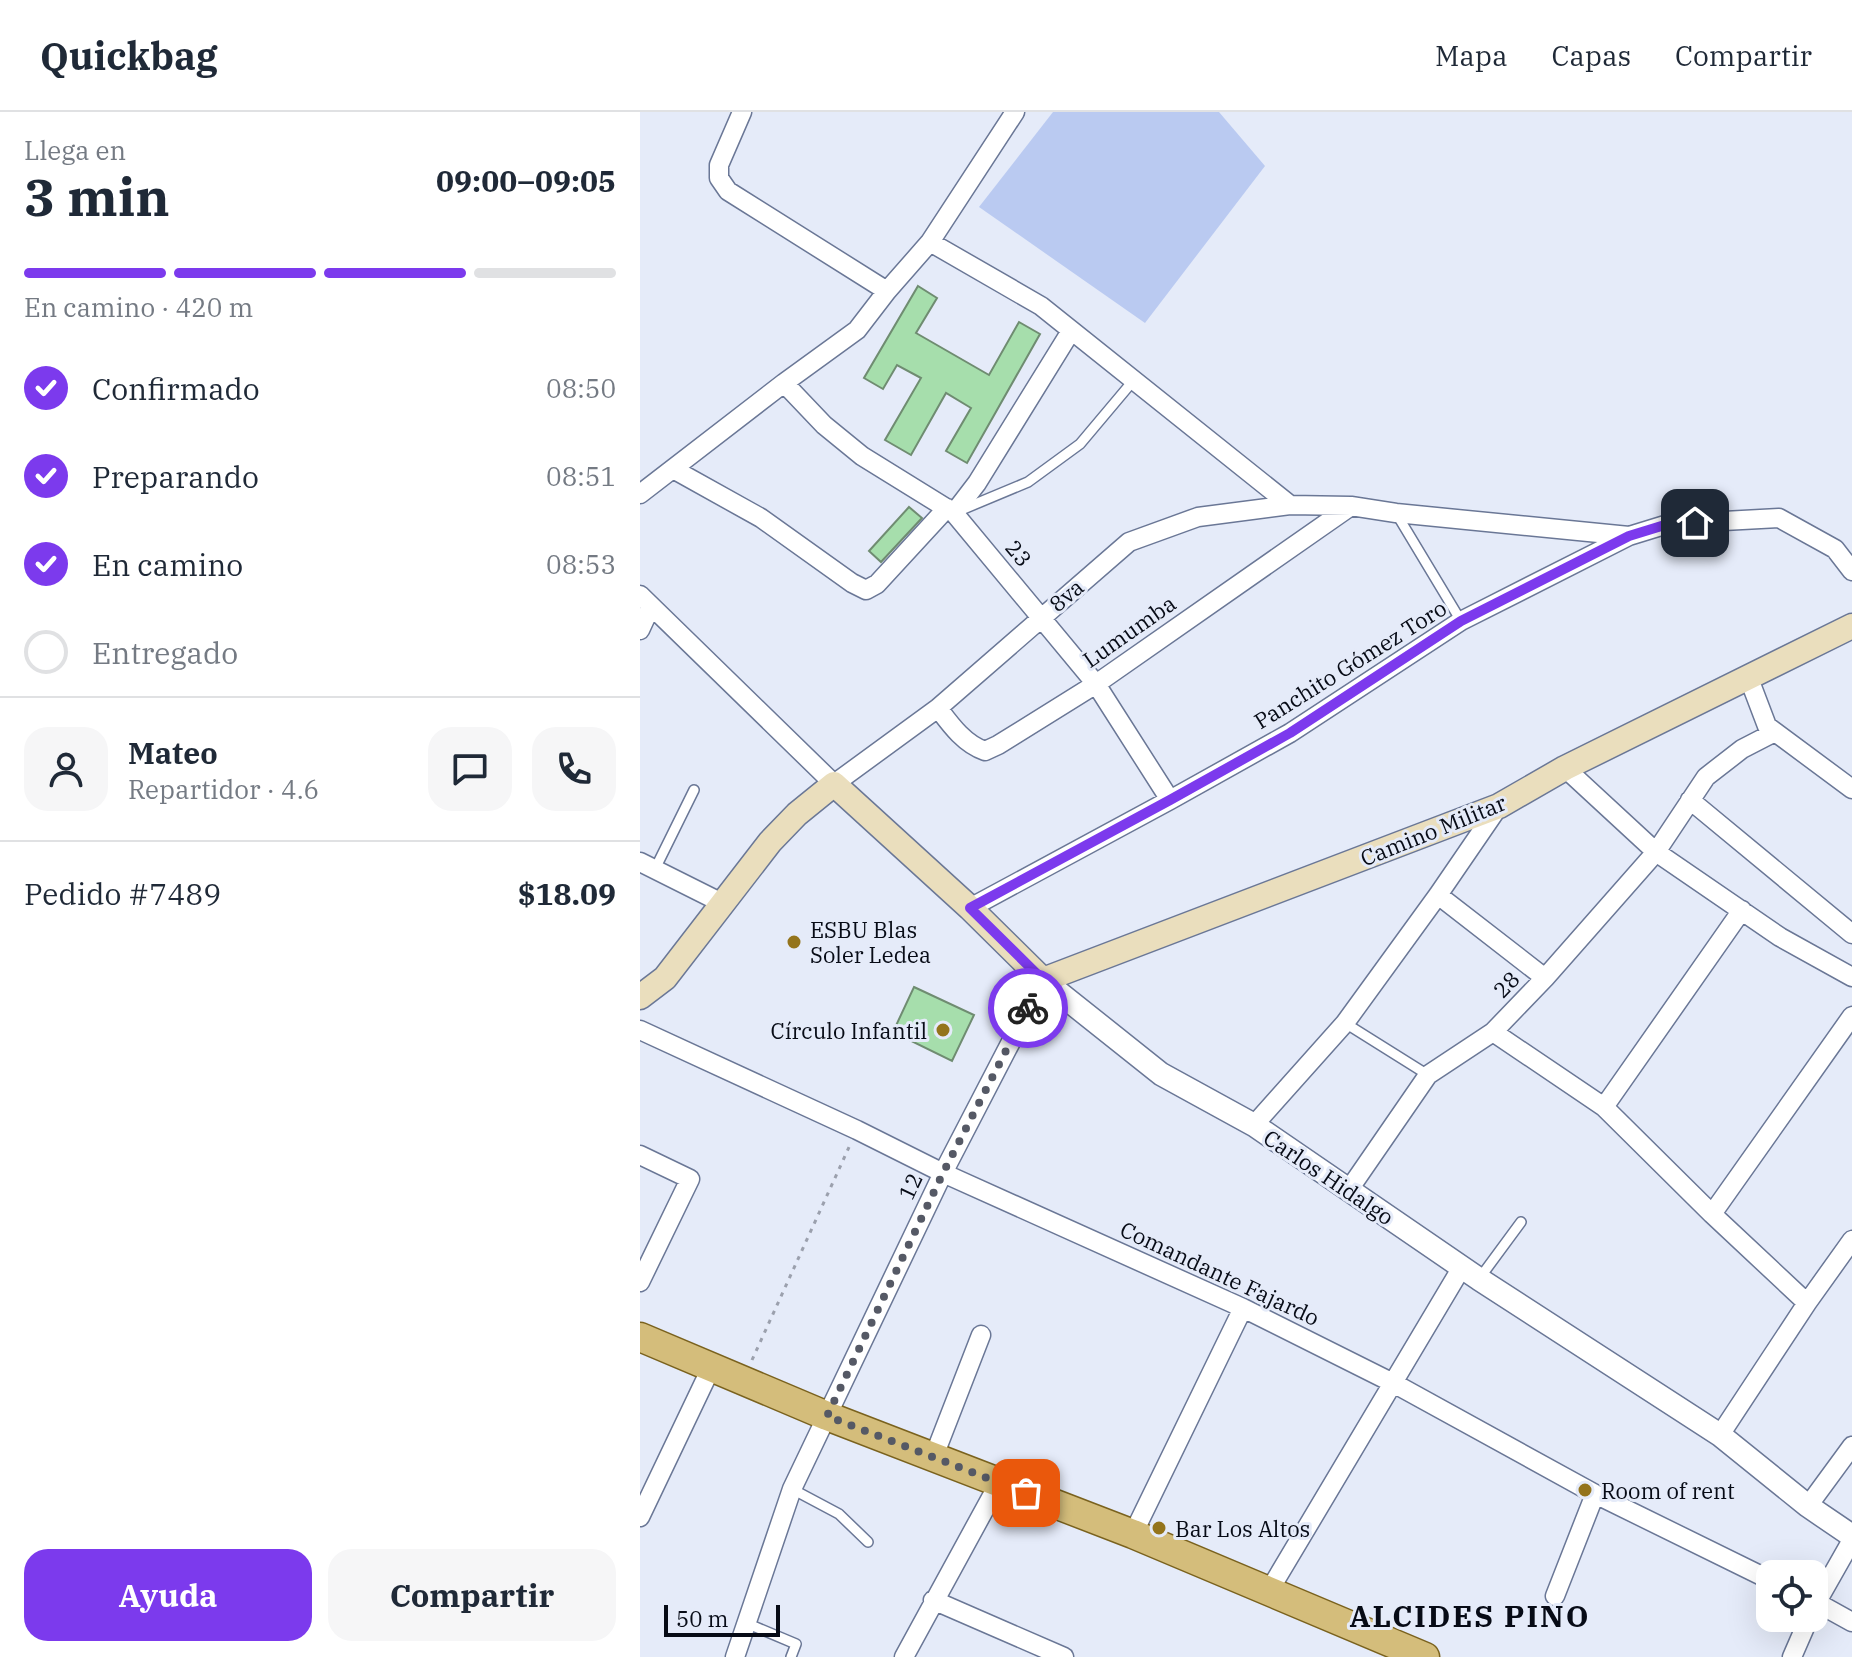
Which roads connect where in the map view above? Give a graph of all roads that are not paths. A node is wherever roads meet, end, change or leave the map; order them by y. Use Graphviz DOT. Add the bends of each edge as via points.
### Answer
graph roads {
  1 [pos="742,112"];
  2 [pos="1015,112"];
  3 [pos="930,242"];
  4 [pos="887,291"];
  5 [pos="1071,331"];
  6 [pos="1133,381"];
  7 [pos="784,383"];
  8 [pos="673,469"];
  9 [pos="640,494"];
  10 [pos="1290,505"];
  11 [pos="1351,506"];
  12 [pos="950,510"];
  13 [pos="1396,513"];
  14 [pos="1629,536"];
  15 [pos="1852,571"];
  16 [pos="646,601"];
  17 [pos="1041,616"];
  18 [pos="1461,621"];
  19 [pos="1852,626"];
  20 [pos="640,630"];
  21 [pos="1748,676"];
  22 [pos="1096,684"];
  23 [pos="938,708"];
  24 [pos="1775,732"];
  25 [pos="1565,768"];
  26 [pos="834,784"];
  27 [pos="1852,789"];
  28 [pos="694,790"];
  29 [pos="1170,800"];
  30 [pos="1690,800"];
  31 [pos="1499,806"];
  32 [pos="1656,852"];
  33 [pos="648,865"];
  34 [pos="1438,895"];
  35 [pos="722,903"];
  36 [pos="970,908"];
  37 [pos="1742,910"];
  38 [pos="1852,934"];
  39 [pos="1852,977"];
  40 [pos="1545,978"];
  41 [pos="1043,980"];
  42 [pos="640,997"];
  43 [pos="1851,1020"];
  44 [pos="1345,1023"];
  45 [pos="640,1030"];
  46 [pos="1493,1032"];
  47 [pos="1428,1075"];
  48 [pos="1604,1107"];
  49 [pos="1254,1125"];
  50 [pos="640,1155"];
  51 [pos="943,1173"];
  52 [pos="1348,1191"];
  53 [pos="1712,1214"];
  54 [pos="1521,1222"];
  55 [pos="1850,1248"];
  56 [pos="1471,1273"];
  57 [pos="640,1282"];
  58 [pos="1807,1303"];
  59 [pos="1243,1308"];
  60 [pos="981,1335"];
  61 [pos="640,1337"];
  62 [pos="711,1368"];
  63 [pos="1395,1384"];
  64 [pos="827,1416"];
  65 [pos="1720,1435"];
  66 [pos="1852,1446"];
  67 [pos="934,1456"];
  68 [pos="999,1483"];
  69 [pos="792,1489"];
  70 [pos="1595,1494"];
  71 [pos="1808,1506"];
  72 [pos="640,1517"];
  73 [pos="1133,1534"];
  74 [pos="1852,1538"];
  75 [pos="868,1542"];
  76 [pos="1756,1573"];
  77 [pos="1828,1580"];
  78 [pos="1269,1591"];
  79 [pos="1555,1596"];
  80 [pos="933,1600"];
  81 [pos="1828,1613"];
  82 [pos="1852,1622"];
  83 [pos="746,1623"];
  84 [pos="1802,1632"];
  85 [pos="1412,1655"];
  86 [pos="735,1657"];
  87 [pos="791,1657"];
  88 [pos="904,1657"];
  89 [pos="1064,1657"];
  90 [pos="1792,1657"];
  1 -- 4 [label="street" via="719,165 719,178 728,191"];
  2 -- 3 [label="street"];
  3 -- 4 [label="street"];
  3 -- 5 [label="street" via="1041,306"];
  4 -- 7 [label="street" via="857,330"];
  5 -- 6 [label="street"];
  5 -- 12 [label="street" via="977,483"];
  6 -- 10 [label="street"];
  6 -- 12 [label="lane" via="1080,444 1028,482"];
  7 -- 8 [label="street"];
  7 -- 12 [label="street, 23" via="862,456"];
  8 -- 9 [label="street"];
  8 -- 12 [label="street" via="761,518 866,590"];
  10 -- 11 [label="street, 8va"];
  10 -- 17 [label="street, 8va" via="1198,517 1129,542"];
  11 -- 13 [label="street, 8va"];
  11 -- 22 [label="street, Lumumba"];
  12 -- 17 [label="street, 23"];
  13 -- 14 [label="street, 8va"];
  13 -- 18 [label="lane"];
  14 -- 15 [label="street, Panchito Gómez Toro" via="1668,524 1779,518 1835,549"];
  14 -- 18 [label="street, Panchito Gómez Toro"];
  16 -- 20 [label="street"];
  16 -- 26 [label="street"];
  17 -- 22 [label="street, 23"];
  17 -- 23 [label="street, 8va"];
  18 -- 29 [label="street, Panchito Gómez Toro" via="1290,733"];
  19 -- 21 [label="main road, Camino Militar"];
  21 -- 24 [label="street" via="1767,726"];
  21 -- 25 [label="main road, Camino Militar"];
  22 -- 23 [label="street, Lumumba" via="985,751 952,727"];
  22 -- 29 [label="street, 23"];
  23 -- 26 [label="street, 8va"];
  24 -- 27 [label="street"];
  24 -- 30 [label="street, 28" via="1706,777"];
  25 -- 31 [label="main road, Camino Militar"];
  25 -- 32 [label="street"];
  26 -- 35 [label="main road, 8va" via="770,842"];
  26 -- 36 [label="main road, Carlos Hidalgo"];
  28 -- 33 [label="lane"];
  29 -- 36 [label="street, Panchito Gómez Toro"];
  30 -- 32 [label="street, 28"];
  30 -- 38 [label="street"];
  31 -- 34 [label="street"];
  31 -- 41 [label="main road, Camino Militar"];
  32 -- 37 [label="street"];
  32 -- 40 [label="street, 28"];
  33 -- 35 [label="street"];
  34 -- 40 [label="street"];
  34 -- 44 [label="street"];
  35 -- 42 [label="main road, 8va" via="665,978"];
  36 -- 41 [label="main road, Carlos Hidalgo"];
  37 -- 39 [label="street"];
  37 -- 48 [label="street"];
  40 -- 46 [label="street, 28"];
  41 -- 49 [label="street, Carlos Hidalgo" via="1161,1074"];
  41 -- 51 [label="street, 12"];
  43 -- 53 [label="street"];
  44 -- 47 [label="lane"];
  44 -- 49 [label="street"];
  45 -- 51 [label="street, Comandante Fajardo"];
  46 -- 47 [label="street, 28"];
  46 -- 48 [label="street"];
  47 -- 52 [label="street, 28"];
  48 -- 53 [label="street"];
  49 -- 52 [label="street, Carlos Hidalgo"];
  50 -- 57 [label="street" via="690,1179"];
  51 -- 59 [label="street, Comandante Fajardo"];
  51 -- 64 [label="street, 12"];
  52 -- 56 [label="street, Carlos Hidalgo"];
  53 -- 58 [label="street"];
  54 -- 56 [label="lane"];
  55 -- 58 [label="street"];
  56 -- 63 [label="street"];
  56 -- 65 [label="street, Carlos Hidalgo"];
  58 -- 65 [label="street"];
  59 -- 63 [label="street, Comandante Fajardo"];
  59 -- 73 [label="street"];
  60 -- 67 [label="street"];
  61 -- 62 [label="main road"];
  62 -- 64 [label="main road"];
  62 -- 72 [label="street"];
  63 -- 70 [label="street, Comandante Fajardo"];
  63 -- 78 [label="street"];
  64 -- 67 [label="main road"];
  64 -- 69 [label="street, 12"];
  65 -- 71 [label="street, Carlos Hidalgo"];
  66 -- 71 [label="street"];
  67 -- 68 [label="main road"];
  68 -- 73 [label="main road"];
  68 -- 80 [label="street"];
  69 -- 75 [label="lane" via="839,1514"];
  69 -- 83 [label="street, 12"];
  70 -- 76 [label="street, Comandante Fajardo"];
  70 -- 79 [label="street"];
  71 -- 74 [label="street, Carlos Hidalgo"];
  73 -- 78 [label="main road"];
  74 -- 77 [label="street"];
  78 -- 85 [label="main road"];
  80 -- 88 [label="street"];
  80 -- 89 [label="street"];
  81 -- 82 [label="street"];
  83 -- 86 [label="street, 12"];
  83 -- 87 [label="lane" via="796,1644"];
  84 -- 90 [label="street"];
}
